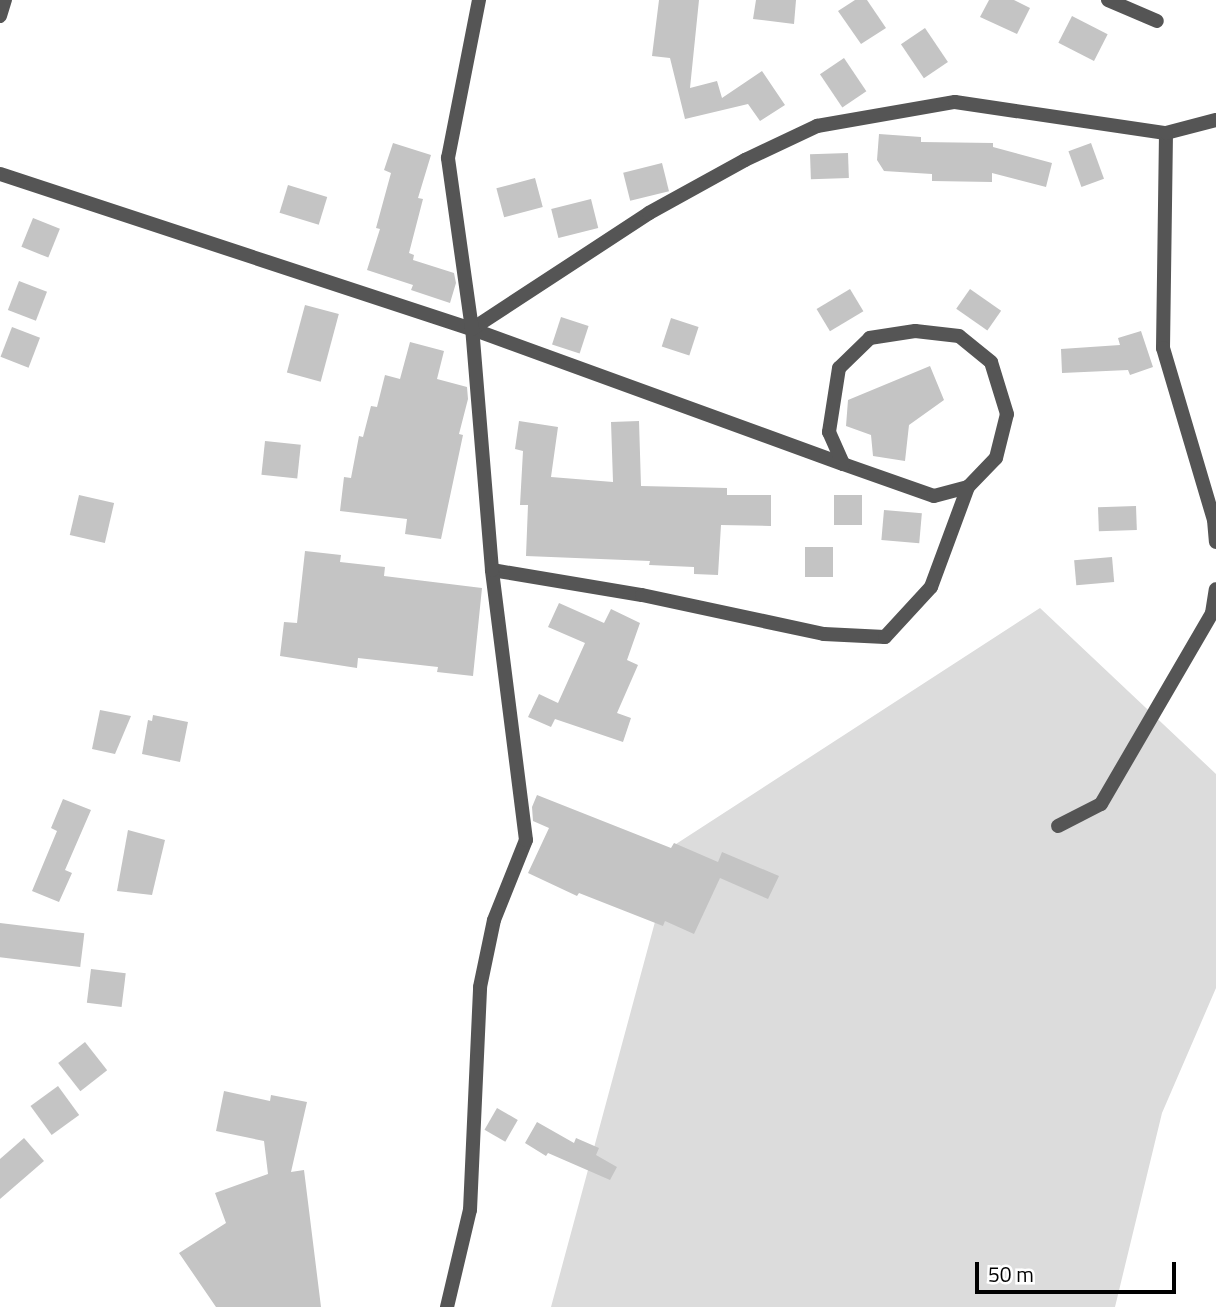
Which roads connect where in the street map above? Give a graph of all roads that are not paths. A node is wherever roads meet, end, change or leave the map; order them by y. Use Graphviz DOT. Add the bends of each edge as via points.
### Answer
graph roads {
  1 [pos="5,0"];
  2 [pos="479,0"];
  3 [pos="1108,0"];
  4 [pos="0,16"];
  5 [pos="1157,21"];
  6 [pos="1216,120"];
  7 [pos="1166,133"];
  8 [pos="0,174"];
  9 [pos="472,329"];
  10 [pos="843,464"];
  11 [pos="968,487"];
  12 [pos="1216,542"];
  13 [pos="492,570"];
  14 [pos="1216,589"];
  15 [pos="1058,826"];
  16 [pos="447,1307"];
  1 -- 4 [label="street"];
  2 -- 9 [label="street" via="448,158"];
  3 -- 5 [label="street"];
  6 -- 7 [label="street"];
  7 -- 9 [label="street" via="955,103 817,126 649,213"];
  7 -- 12 [label="street" via="1163,348 1214,520"];
  8 -- 9 [label="street"];
  9 -- 10 [label="street"];
  9 -- 13 [label="street"];
  10 -- 11 [label="street" via="934,496"];
  10 -- 11 [label="street" via="829,432 839,368 870,338 915,331 960,336 991,362 1007,414 996,458"];
  11 -- 13 [label="street" via="931,587 885,637 824,634 630,592"];
  13 -- 16 [label="street" via="526,841 494,920 480,987 470,1210"];
  14 -- 15 [label="street" via="1212,613 1101,804"];
}
